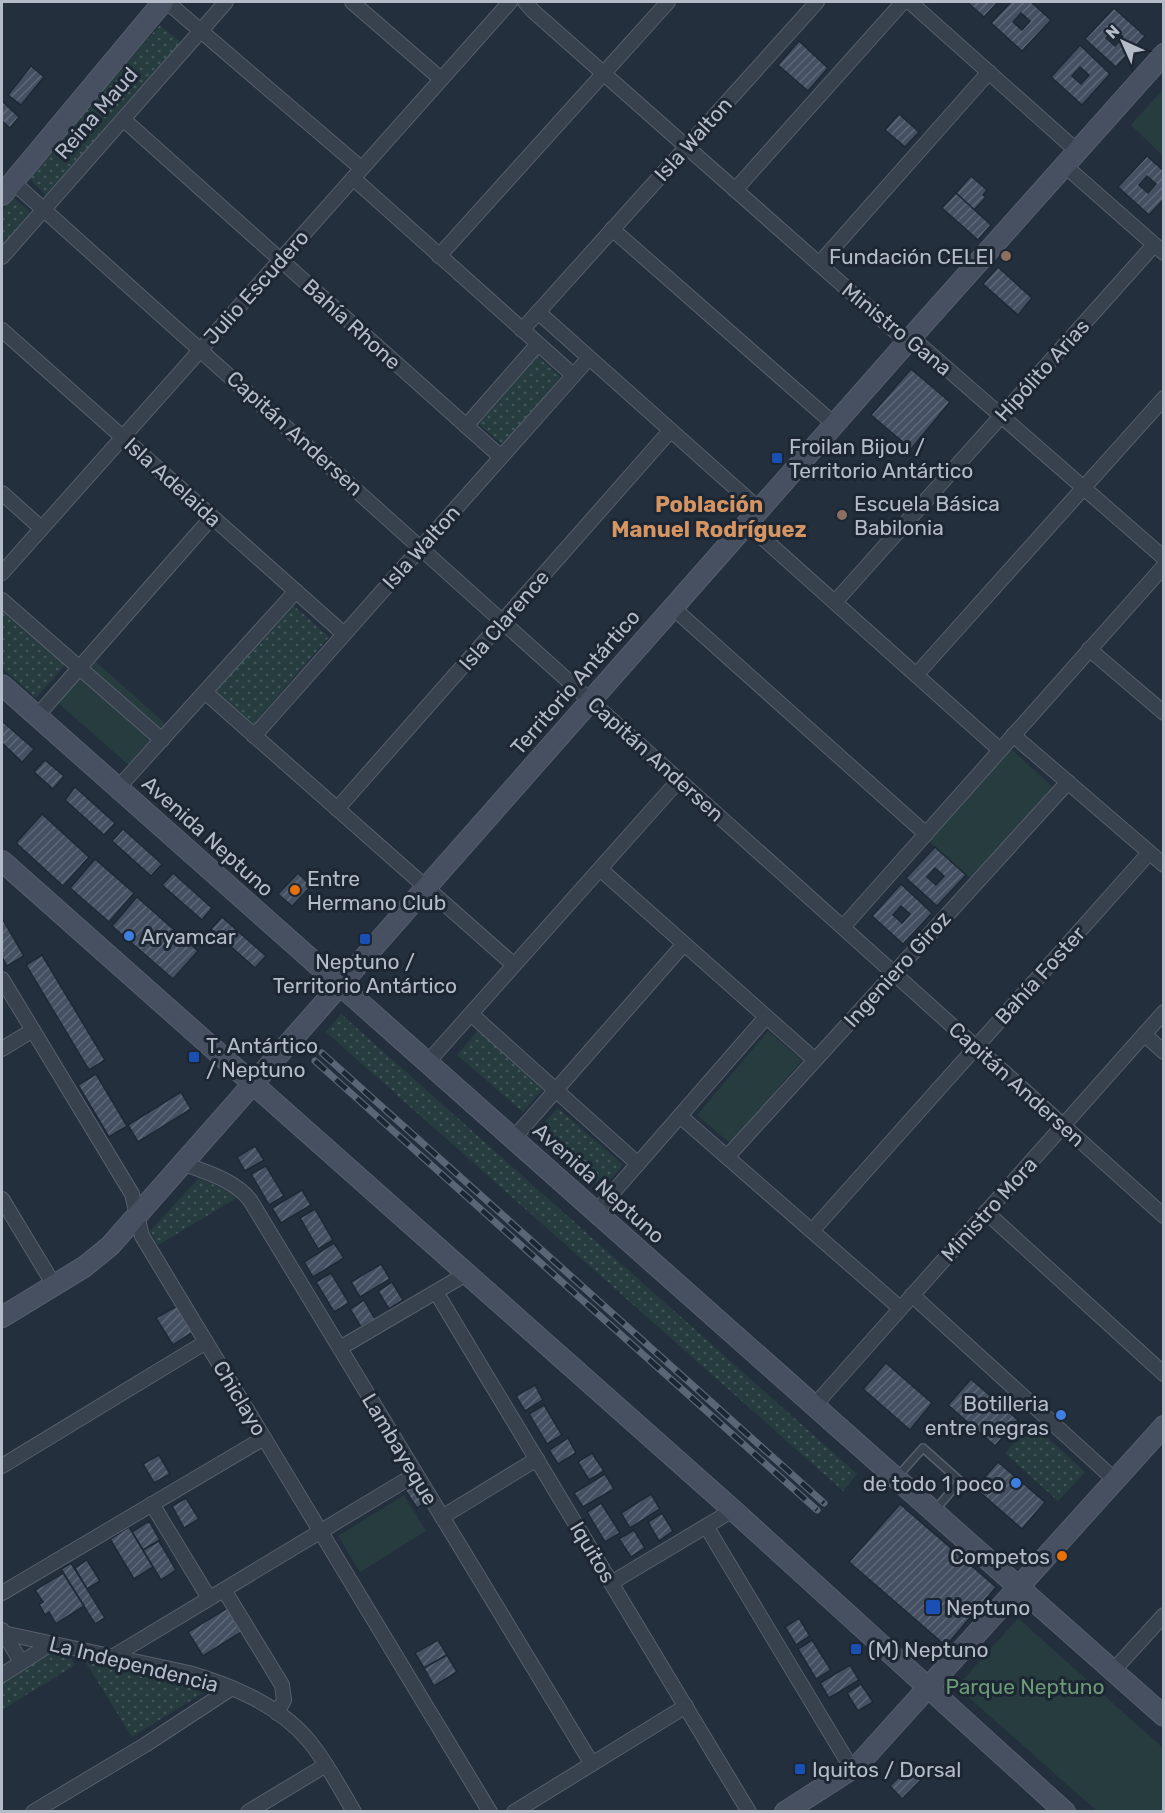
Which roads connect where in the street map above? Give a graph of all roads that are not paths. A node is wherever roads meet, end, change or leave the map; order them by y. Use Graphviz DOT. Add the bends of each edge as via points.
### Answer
graph roads {
  1 [pos="165,2"];
  2 [pos="226,2"];
  3 [pos="352,2"];
  4 [pos="510,2"];
  5 [pos="525,2"];
  6 [pos="668,2"];
  7 [pos="817,2"];
  8 [pos="903,2"];
  9 [pos="910,2"];
  10 [pos="201,30"];
  11 [pos="1161,62"];
  12 [pos="989,72"];
  13 [pos="603,73"];
  14 [pos="441,79"];
  15 [pos="123,119"];
  16 [pos="686,147"];
  17 [pos="1070,158"];
  18 [pos="357,173"];
  19 [pos="7,188"];
  20 [pos="735,190"];
  21 [pos="43,209"];
  22 [pos="612,229"];
  23 [pos="1159,249"];
  24 [pos="2,256"];
  25 [pos="439,256"];
  26 [pos="280,260"];
  27 [pos="819,264"];
  28 [pos="538,312"];
  29 [pos="2,330"];
  30 [pos="522,330"];
  31 [pos="909,339"];
  32 [pos="538,344"];
  33 [pos="201,349"];
  34 [pos="589,358"];
  35 [pos="573,375"];
  36 [pos="1164,398"];
  37 [pos="1001,416"];
  38 [pos="834,424"];
  39 [pos="466,426"];
  40 [pos="670,431"];
  41 [pos="122,437"];
  42 [pos="501,457"];
  43 [pos="1083,488"];
  44 [pos="2,493"];
  45 [pos="752,516"];
  46 [pos="212,517"];
  47 [pos="41,528"];
  48 [pos="421,547"];
  49 [pos="1164,558"];
  50 [pos="1164,566"];
  51 [pos="2,573"];
  52 [pos="296,591"];
  53 [pos="2,600"];
  54 [pos="835,602"];
  55 [pos="672,607"];
  56 [pos="503,621"];
  57 [pos="344,634"];
  58 [pos="1089,649"];
  59 [pos="79,668"];
  60 [pos="916,675"];
  61 [pos="2,685"];
  62 [pos="205,692"];
  63 [pos="590,700"];
  64 [pos="1164,713"];
  65 [pos="37,716"];
  66 [pos="1013,735"];
  67 [pos="254,736"];
  68 [pos="162,740"];
  69 [pos="1000,750"];
  70 [pos="680,780"];
  71 [pos="1068,782"];
  72 [pos="118,788"];
  73 [pos="337,809"];
  74 [pos="926,834"];
  75 [pos="1149,853"];
  76 [pos="2,861"];
  77 [pos="1164,865"];
  78 [pos="600,869"];
  79 [pos="426,887"];
  80 [pos="843,927"];
  81 [pos="684,944"];
  82 [pos="514,965"];
  83 [pos="894,973"];
  84 [pos="2,979"];
  85 [pos="339,985"];
  86 [pos="1164,1012"];
  87 [pos="471,1014"];
  88 [pos="766,1017"];
  89 [pos="33,1030"];
  90 [pos="1144,1034"];
  91 [pos="976,1047"];
  92 [pos="2,1049"];
  93 [pos="1164,1052"];
  94 [pos="814,1060"];
  95 [pos="427,1063"];
  96 [pos="252,1083"];
  97 [pos="556,1090"];
  98 [pos="680,1116"];
  99 [pos="1063,1125"];
  100 [pos="513,1139"];
  101 [pos="727,1156"];
  102 [pos="183,1163"];
  103 [pos="638,1164"];
  104 [pos="2,1199"];
  105 [pos="596,1212"];
  106 [pos="986,1212"];
  107 [pos="137,1215"];
  108 [pos="1164,1216"];
  109 [pos="812,1231"];
  110 [pos="466,1274"];
  111 [pos="54,1285"];
  112 [pos="436,1292"];
  113 [pos="912,1296"];
  114 [pos="900,1308"];
  115 [pos="2,1317"];
  116 [pos="206,1342"];
  117 [pos="340,1348"];
  118 [pos="1164,1374"];
  119 [pos="814,1406"];
  120 [pos="1164,1426"];
  121 [pos="264,1438"];
  122 [pos="537,1459"];
  123 [pos="2,1466"];
  124 [pos="416,1474"];
  125 [pos="896,1478"];
  126 [pos="1115,1480"];
  127 [pos="152,1504"];
  128 [pos="733,1510"];
  129 [pos="934,1512"];
  130 [pos="442,1516"];
  131 [pos="706,1526"];
  132 [pos="321,1532"];
  133 [pos="611,1582"];
  134 [pos="1019,1587"];
  135 [pos="224,1590"];
  136 [pos="2,1593"];
  137 [pos="209,1598"];
  138 [pos="1164,1615"];
  139 [pos="2,1631"];
  140 [pos="52,1644"];
  141 [pos="112,1657"];
  142 [pos="21,1662"];
  143 [pos="1113,1671"];
  144 [pos="2,1674"];
  145 [pos="232,1688"];
  146 [pos="929,1688"];
  147 [pos="686,1706"];
  148 [pos="277,1713"];
  149 [pos="1164,1716"];
  150 [pos="592,1764"];
  151 [pos="326,1765"];
  152 [pos="852,1769"];
  153 [pos="33,1812"];
  154 [pos="248,1812"];
  155 [pos="354,1812"];
  156 [pos="490,1812"];
  157 [pos="514,1812"];
  158 [pos="749,1812"];
  159 [pos="785,1812"];
  160 [pos="1065,1812"];
  1 -- 10 [label="street"];
  1 -- 19 [label="main road, Reina Maud"];
  2 -- 10 [label="street, Reina Maud"];
  3 -- 14 [label="street"];
  4 -- 14 [label="street, Julio Escudero"];
  5 -- 13 [label="street, Ministro Gana"];
  6 -- 13 [label="street"];
  7 -- 16 [label="street, Isla Walton"];
  8 -- 20 [label="street"];
  9 -- 12 [label="street"];
  10 -- 15 [label="street, Reina Maud"];
  10 -- 18 [label="street"];
  11 -- 17 [label="main road, Territorio Antártico"];
  12 -- 17 [label="street"];
  12 -- 27 [label="street"];
  13 -- 16 [label="street, Ministro Gana"];
  13 -- 25 [label="street"];
  14 -- 18 [label="street, Julio Escudero"];
  15 -- 21 [label="street, Reina Maud"];
  15 -- 26 [label="street, Bahía Rhone"];
  16 -- 20 [label="street, Ministro Gana"];
  16 -- 22 [label="street, Isla Walton"];
  17 -- 23 [label="street"];
  17 -- 31 [label="main road, Territorio Antártico"];
  18 -- 25 [label="street"];
  18 -- 26 [label="street, Julio Escudero"];
  19 -- 21 [label="street, Capitán Andersen"];
  20 -- 27 [label="street, Ministro Gana"];
  21 -- 24 [label="street, Reina Maud"];
  21 -- 33 [label="street, Capitán Andersen"];
  22 -- 28 [label="street, Isla Walton"];
  22 -- 38 [label="street"];
  23 -- 37 [label="street, Hipólito Arias"];
  25 -- 30 [label="street"];
  26 -- 33 [label="street, Julio Escudero"];
  26 -- 39 [label="street, Bahía Rhone"];
  27 -- 31 [label="street, Ministro Gana"];
  28 -- 30 [label="street, Isla Walton"];
  28 -- 34 [label="street"];
  29 -- 41 [label="street, Isla Adelaida"];
  30 -- 32 [label="street"];
  31 -- 37 [label="street, Ministro Gana"];
  31 -- 38 [label="main road, Territorio Antártico"];
  32 -- 35 [label="street"];
  32 -- 39 [label="street"];
  33 -- 41 [label="street, Julio Escudero"];
  33 -- 48 [label="street, Capitán Andersen"];
  34 -- 35 [label="street, Isla Walton"];
  34 -- 40 [label="street"];
  35 -- 42 [label="street, Isla Walton"];
  36 -- 43 [label="street"];
  37 -- 43 [label="street, Ministro Gana"];
  37 -- 54 [label="street, Hipólito Arias"];
  38 -- 45 [label="main road, Territorio Antártico"];
  39 -- 42 [label="street, Bahía Rhone"];
  40 -- 45 [label="street"];
  40 -- 56 [label="street, Isla Clarence"];
  41 -- 46 [label="street, Isla Adelaida"];
  41 -- 47 [label="street, Julio Escudero"];
  42 -- 48 [label="street, Isla Walton"];
  43 -- 49 [label="street, Ministro Gana"];
  43 -- 60 [label="street"];
  44 -- 47 [label="street"];
  45 -- 54 [label="street"];
  45 -- 55 [label="main road, Territorio Antártico"];
  46 -- 52 [label="street, Isla Adelaida"];
  46 -- 59 [label="street"];
  47 -- 51 [label="street, Julio Escudero"];
  48 -- 56 [label="street, Capitán Andersen"];
  48 -- 57 [label="street, Isla Walton"];
  50 -- 58 [label="street"];
  52 -- 57 [label="street, Isla Adelaida"];
  52 -- 62 [label="street"];
  53 -- 59 [label="street"];
  54 -- 60 [label="street"];
  55 -- 63 [label="main road, Territorio Antártico"];
  55 -- 74 [label="street"];
  56 -- 63 [label="street, Capitán Andersen"];
  56 -- 73 [label="street, Isla Clarence"];
  57 -- 67 [label="street, Isla Walton"];
  58 -- 64 [label="street"];
  58 -- 66 [label="street"];
  59 -- 65 [label="street"];
  59 -- 68 [label="street"];
  60 -- 69 [label="street"];
  61 -- 65 [label="main road, Avenida Neptuno"];
  62 -- 67 [label="street"];
  62 -- 68 [label="street"];
  63 -- 70 [label="street, Capitán Andersen"];
  63 -- 79 [label="main road, Territorio Antártico"];
  65 -- 72 [label="main road, Avenida Neptuno"];
  66 -- 69 [label="street"];
  66 -- 71 [label="street"];
  67 -- 73 [label="street"];
  68 -- 72 [label="street"];
  69 -- 74 [label="street"];
  70 -- 78 [label="street"];
  70 -- 80 [label="street, Capitán Andersen"];
  71 -- 75 [label="street"];
  71 -- 83 [label="street, Ingeniero Giroz"];
  72 -- 85 [label="main road, Avenida Neptuno"];
  73 -- 79 [label="street"];
  74 -- 80 [label="street"];
  75 -- 77 [label="street"];
  75 -- 91 [label="street, Bahía Foster"];
  76 -- 96 [label="main road"];
  78 -- 81 [label="street"];
  78 -- 82 [label="street"];
  79 -- 82 [label="street"];
  79 -- 85 [label="main road, Territorio Antártico"];
  80 -- 83 [label="street, Capitán Andersen"];
  81 -- 88 [label="street"];
  81 -- 97 [label="street"];
  82 -- 87 [label="street"];
  83 -- 91 [label="street, Capitán Andersen"];
  83 -- 94 [label="street, Ingeniero Giroz"];
  84 -- 89 [label="street, Chiclayo"];
  85 -- 95 [label="main road, Avenida Neptuno"];
  85 -- 96 [label="main road, Territorio Antártico"];
  86 -- 90 [label="street, Ministro Mora"];
  87 -- 95 [label="street"];
  87 -- 97 [label="street"];
  88 -- 94 [label="street"];
  88 -- 98 [label="street"];
  89 -- 92 [label="street"];
  89 -- 107 [label="street, Chiclayo" via="132,1194"];
  90 -- 93 [label="street"];
  90 -- 99 [label="street, Ministro Mora"];
  91 -- 99 [label="street, Capitán Andersen"];
  91 -- 109 [label="street, Bahía Foster"];
  94 -- 101 [label="street, Ingeniero Giroz"];
  95 -- 100 [label="main road, Avenida Neptuno"];
  96 -- 102 [label="main road, Territorio Antártico"];
  96 -- 110 [label="main road"];
  97 -- 100 [label="street"];
  97 -- 103 [label="street"];
  98 -- 101 [label="street"];
  98 -- 103 [label="street"];
  99 -- 106 [label="street, Ministro Mora"];
  99 -- 108 [label="street, Capitán Andersen"];
  100 -- 105 [label="main road, Avenida Neptuno"];
  101 -- 109 [label="street"];
  102 -- 107 [label="main road, Territorio Antártico"];
  102 -- 117 [label="street, Lambayeque" via="233,1185 246,1196"];
  103 -- 105 [label="street"];
  104 -- 111 [label="street"];
  105 -- 119 [label="main road, Avenida Neptuno"];
  106 -- 113 [label="street, Ministro Mora"];
  106 -- 118 [label="street"];
  107 -- 111 [label="main road, Territorio Antártico" via="100,1255"];
  107 -- 116 [label="street, Chiclayo" via="142,1236"];
  109 -- 114 [label="street"];
  110 -- 112 [label="street"];
  110 -- 128 [label="main road"];
  111 -- 115 [label="main road, Territorio Antártico"];
  112 -- 117 [label="street"];
  112 -- 122 [label="street, Iquitos"];
  113 -- 114 [label="street, Ministro Mora"];
  113 -- 126 [label="street"];
  114 -- 119 [label="street, Ministro Mora"];
  116 -- 121 [label="street, Chiclayo"];
  116 -- 123 [label="street"];
  117 -- 124 [label="street, Lambayeque"];
  119 -- 125 [label="main road, Avenida Neptuno"];
  120 -- 126 [label="main road"];
  121 -- 127 [label="street"];
  121 -- 132 [label="street, Chiclayo"];
  122 -- 130 [label="street"];
  122 -- 133 [label="street, Iquitos"];
  124 -- 130 [label="street, Lambayeque"];
  124 -- 132 [label="street"];
  125 -- 129 [label="main road, Avenida Neptuno"];
  125 -- 129 [label="lane" via="923,1448 960,1481"];
  126 -- 134 [label="main road"];
  127 -- 136 [label="street"];
  127 -- 137 [label="street"];
  128 -- 131 [label="street"];
  128 -- 146 [label="main road"];
  129 -- 134 [label="main road, Avenida Neptuno"];
  130 -- 150 [label="street, Lambayeque"];
  131 -- 133 [label="street"];
  131 -- 152 [label="street"];
  132 -- 135 [label="street"];
  132 -- 156 [label="street, Chiclayo"];
  133 -- 147 [label="street, Iquitos"];
  134 -- 143 [label="main road, Avenida Neptuno"];
  134 -- 146 [label="main road"];
  135 -- 137 [label="street"];
  135 -- 148 [label="street" via="282,1685 284,1700"];
  137 -- 141 [label="street"];
  138 -- 143 [label="street"];
  139 -- 140 [label="street, La Independencia"];
  139 -- 142 [label="street, La Independencia"];
  140 -- 141 [label="street, La Independencia"];
  140 -- 142 [label="street"];
  141 -- 145 [label="street, La Independencia" via="189,1673"];
  142 -- 144 [label="street"];
  143 -- 149 [label="main road, Avenida Neptuno"];
  145 -- 148 [label="street, La Independencia"];
  145 -- 153 [label="street"];
  146 -- 152 [label="main road"];
  146 -- 160 [label="main road"];
  147 -- 150 [label="street"];
  147 -- 158 [label="street, Iquitos"];
  148 -- 151 [label="street, La Independencia" via="307,1739"];
  150 -- 157 [label="street"];
  151 -- 154 [label="street"];
  151 -- 155 [label="street, La Independencia"];
  152 -- 159 [label="main road"];
}
